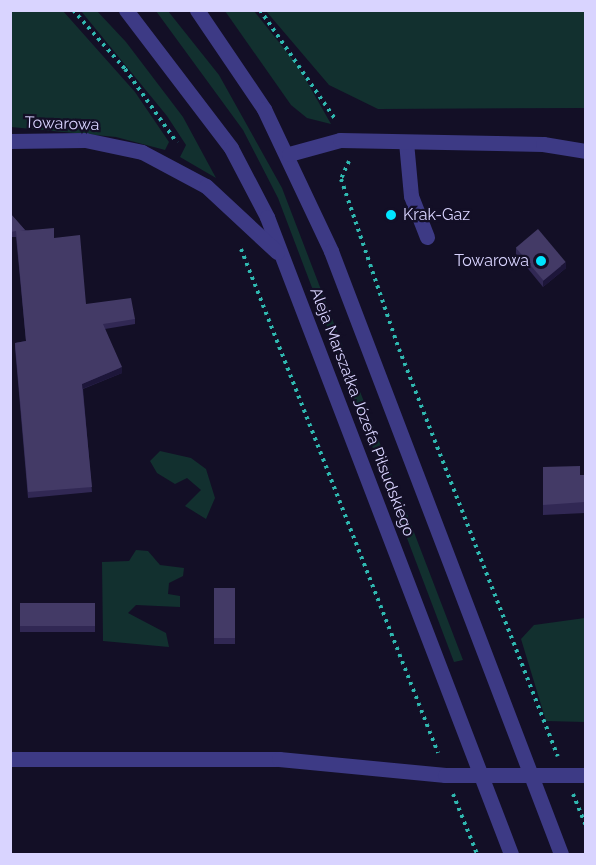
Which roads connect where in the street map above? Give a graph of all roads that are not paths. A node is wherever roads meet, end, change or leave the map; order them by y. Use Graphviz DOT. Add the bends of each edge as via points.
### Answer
graph roads {
  1 [pos="126,10"];
  2 [pos="197,10"];
  3 [pos="10,141"];
  4 [pos="406,142"];
  5 [pos="585,151"];
  6 [pos="289,154"];
  7 [pos="427,237"];
  8 [pos="287,263"];
  9 [pos="10,759"];
  10 [pos="585,775"];
  11 [pos="511,855"];
  12 [pos="561,855"];
  1 -- 8 [label="street, Aleja Marszałka Józefa Piłsudskiego" via="231,148"];
  2 -- 6 [label="street, Aleja Marszałka Józefa Piłsudskiego"];
  3 -- 8 [label="street, Towarowa" via="86,140 150,156 220,198"];
  4 -- 5 [label="street" via="543,144"];
  4 -- 6 [label="street" via="340,140"];
  4 -- 7 [label="street" via="411,196"];
  6 -- 12 [label="street, Aleja Marszałka Józefa Piłsudskiego" via="336,262"];
  8 -- 11 [label="street, Aleja Marszałka Józefa Piłsudskiego"];
  9 -- 10 [label="street" via="279,759 446,775"];
}
